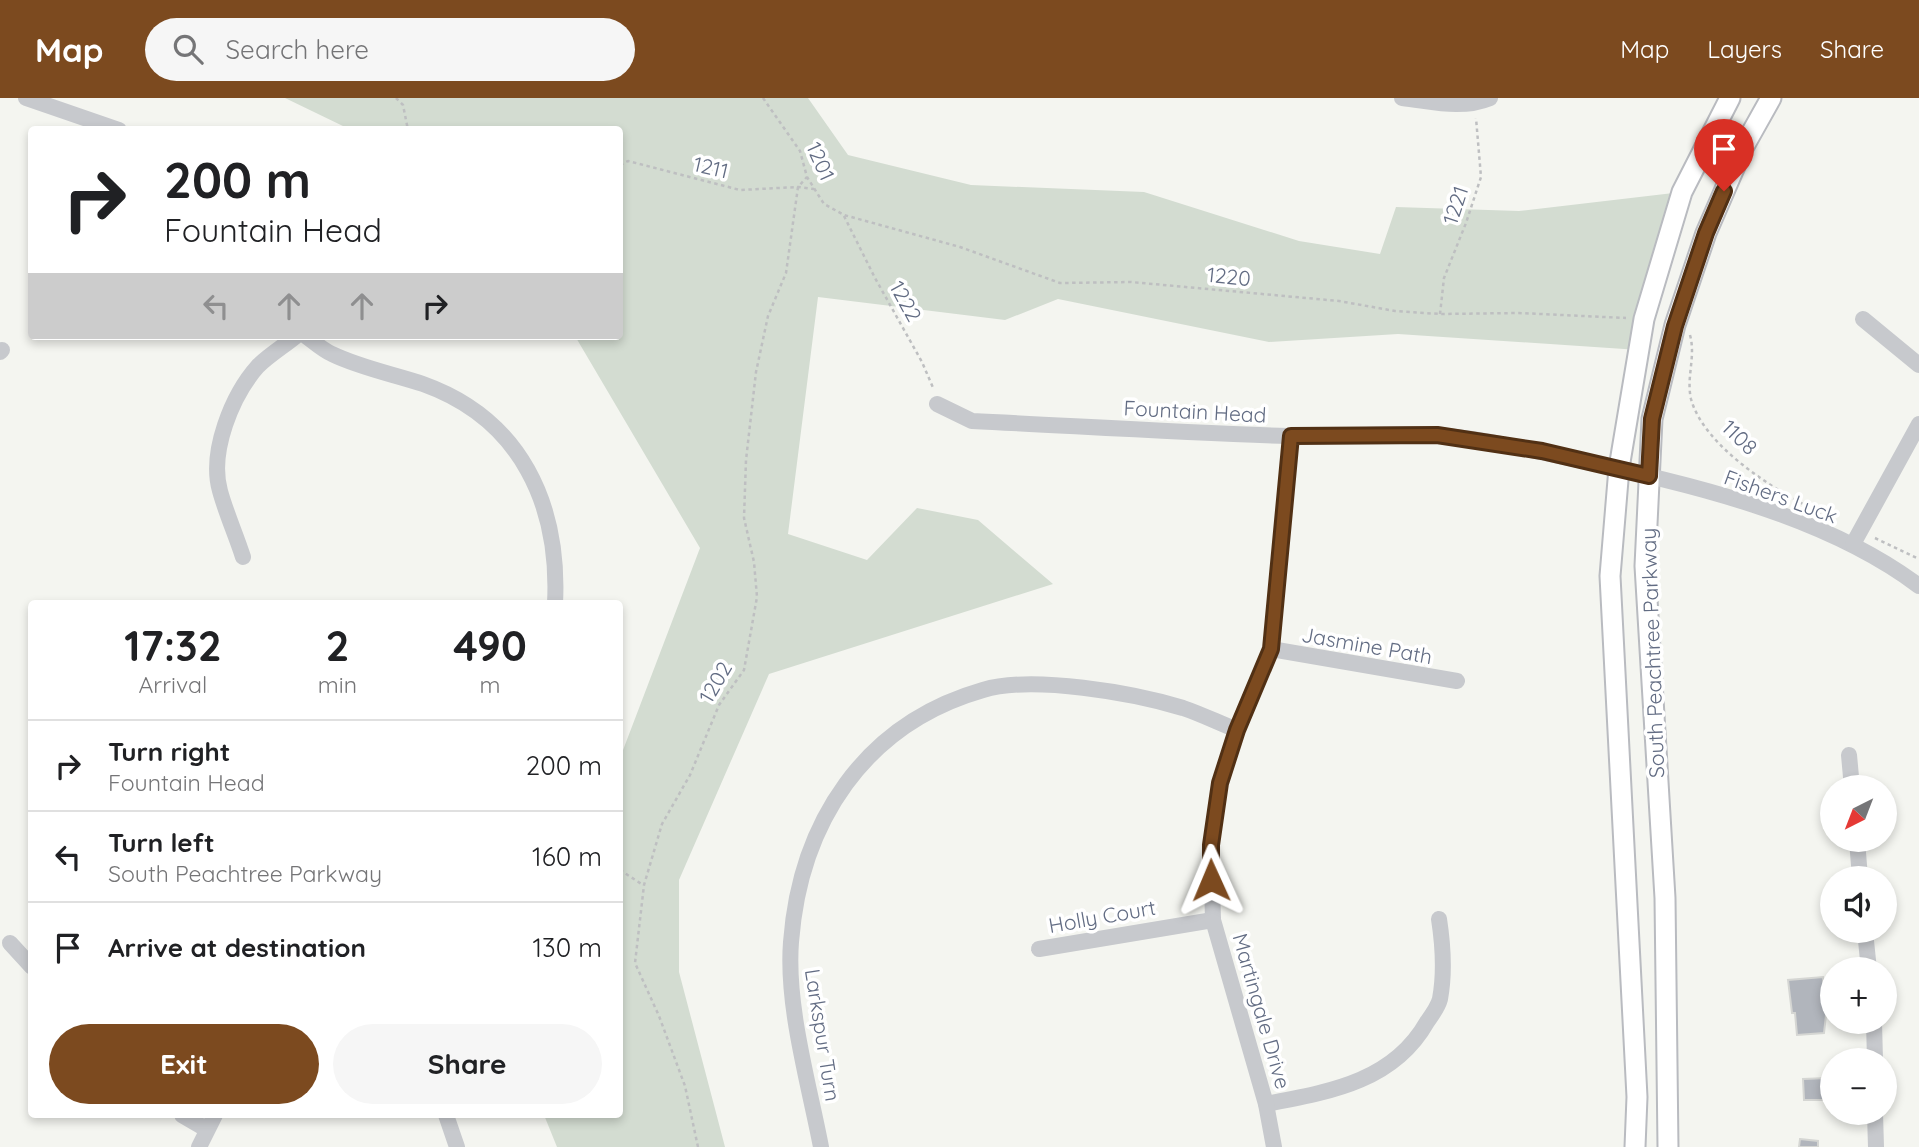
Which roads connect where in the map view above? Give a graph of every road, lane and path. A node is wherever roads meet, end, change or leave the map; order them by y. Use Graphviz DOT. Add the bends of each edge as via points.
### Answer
graph roads {
  1 [pos="26,98"];
  2 [pos="396,98"];
  3 [pos="763,98"];
  4 [pos="1402,98"];
  5 [pos="1413,98"];
  6 [pos="1730,98"];
  7 [pos="1771,98"];
  8 [pos="1482,101"];
  9 [pos="107,126"];
  10 [pos="407,126"];
  11 [pos="623,164"];
  12 [pos="807,177"];
  13 [pos="798,187"];
  14 [pos="815,189"];
  15 [pos="824,204"];
  16 [pos="844,215"];
  17 [pos="1440,314"];
  18 [pos="1644,319"];
  19 [pos="1863,319"];
  20 [pos="1675,326"];
  21 [pos="291,340"];
  22 [pos="312,340"];
  23 [pos="1919,365"];
  24 [pos="937,404"];
  25 [pos="1919,424"];
  26 [pos="1291,436"];
  27 [pos="1619,468"];
  28 [pos="1649,476"];
  29 [pos="1824,514"];
  30 [pos="1856,537"];
  31 [pos="243,557"];
  32 [pos="1919,559"];
  33 [pos="1919,586"];
  34 [pos="555,600"];
  35 [pos="1271,649"];
  36 [pos="1457,681"];
  37 [pos="1237,730"];
  38 [pos="1849,755"];
  39 [pos="1851,775"];
  40 [pos="623,872"];
  41 [pos="644,885"];
  42 [pos="1439,919"];
  43 [pos="1213,920"];
  44 [pos="10,943"];
  45 [pos="1039,948"];
  46 [pos="28,963"];
  47 [pos="1266,1104"];
  48 [pos="187,1118"];
  49 [pos="213,1118"];
  50 [pos="447,1118"];
  51 [pos="1875,1125"];
  52 [pos="206,1129"];
  53 [pos="199,1147"];
  54 [pos="457,1147"];
  55 [pos="698,1147"];
  56 [pos="821,1147"];
  57 [pos="1274,1147"];
  58 [pos="1635,1147"];
  59 [pos="1668,1147"];
  60 [pos="1876,1147"];
  1 -- 9 [label="street"];
  2 -- 10 [label="path" via="404,104"];
  3 -- 12 [label="path, 1201" via="800,151"];
  4 -- 5 [label="street"];
  5 -- 8 [label="street" via="1436,103"];
  6 -- 18 [label="main road, South Peachtree Parkway" via="1682,192"];
  7 -- 20 [label="main road, South Peachtree Parkway" via="1743,148 1706,233"];
  8 -- 17 [label="path, 1221" via="1480,177 1444,278"];
  11 -- 13 [label="path, 1211" via="628,161 740,190"];
  12 -- 13 [label="path"];
  12 -- 14 [label="path, 1201"];
  13 -- 14 [label="path, 1211"];
  13 -- 41 [label="path, 1202" via="786,273 768,316 756,372 746,460 744,519 757,597 744,670 719,705 690,775 662,824"];
  14 -- 15 [label="path, 1201"];
  15 -- 16 [label="path, 1220"];
  16 -- 17 [label="path, 1220" via="960,247 1060,283 1131,282"];
  16 -- 24 [label="path, 1222" via="922,362"];
  17 -- 18 [label="path, 1220"];
  18 -- 27 [label="main road, South Peachtree Parkway"];
  19 -- 23 [label="street"];
  20 -- 28 [label="main road, South Peachtree Parkway" via="1652,419"];
  20 -- 29 [label="path, 1108" via="1689,329 1692,400 1719,444 1789,498"];
  21 -- 31 [label="street" via="258,366 236,397 220,444 220,490"];
  22 -- 34 [label="street" via="365,368 424,384 468,404 506,438 521,456 543,503 552,544"];
  24 -- 26 [label="street, Fountain Head" via="972,421"];
  25 -- 30 [label="street"];
  26 -- 27 [label="street, Fountain Head" via="1437,435"];
  26 -- 35 [label="street, Martingale Drive"];
  27 -- 28 [label="street, Fishers Luck"];
  27 -- 58 [label="main road, South Peachtree Parkway" via="1610,576 1637,1084"];
  28 -- 30 [label="street, Fishers Luck"];
  28 -- 59 [label="main road, South Peachtree Parkway" via="1645,566 1665,898"];
  30 -- 32 [label="path"];
  30 -- 33 [label="street, Fishers Luck"];
  35 -- 36 [label="street, Jasmine Path"];
  35 -- 37 [label="street, Martingale Drive"];
  37 -- 43 [label="street, Martingale Drive" via="1220,783 1211,845"];
  37 -- 56 [label="street, Larkspur Turn" via="1155,700 1088,689 1006,686 984,689 926,714 897,731 865,760 827,811 796,892 791,981"];
  38 -- 39 [label="street"];
  40 -- 41 [label="path"];
  41 -- 55 [label="path, 1202" via="635,963 685,1086"];
  42 -- 47 [label="street" via="1443,967 1439,1001 1409,1048 1392,1064 1356,1083"];
  43 -- 45 [label="street, Holly Court"];
  43 -- 47 [label="street, Martingale Drive"];
  44 -- 46 [label="street"];
  47 -- 57 [label="street, Martingale Drive"];
  48 -- 52 [label="street"];
  49 -- 52 [label="street"];
  50 -- 54 [label="street"];
  51 -- 60 [label="street"];
  52 -- 53 [label="street"];
}
